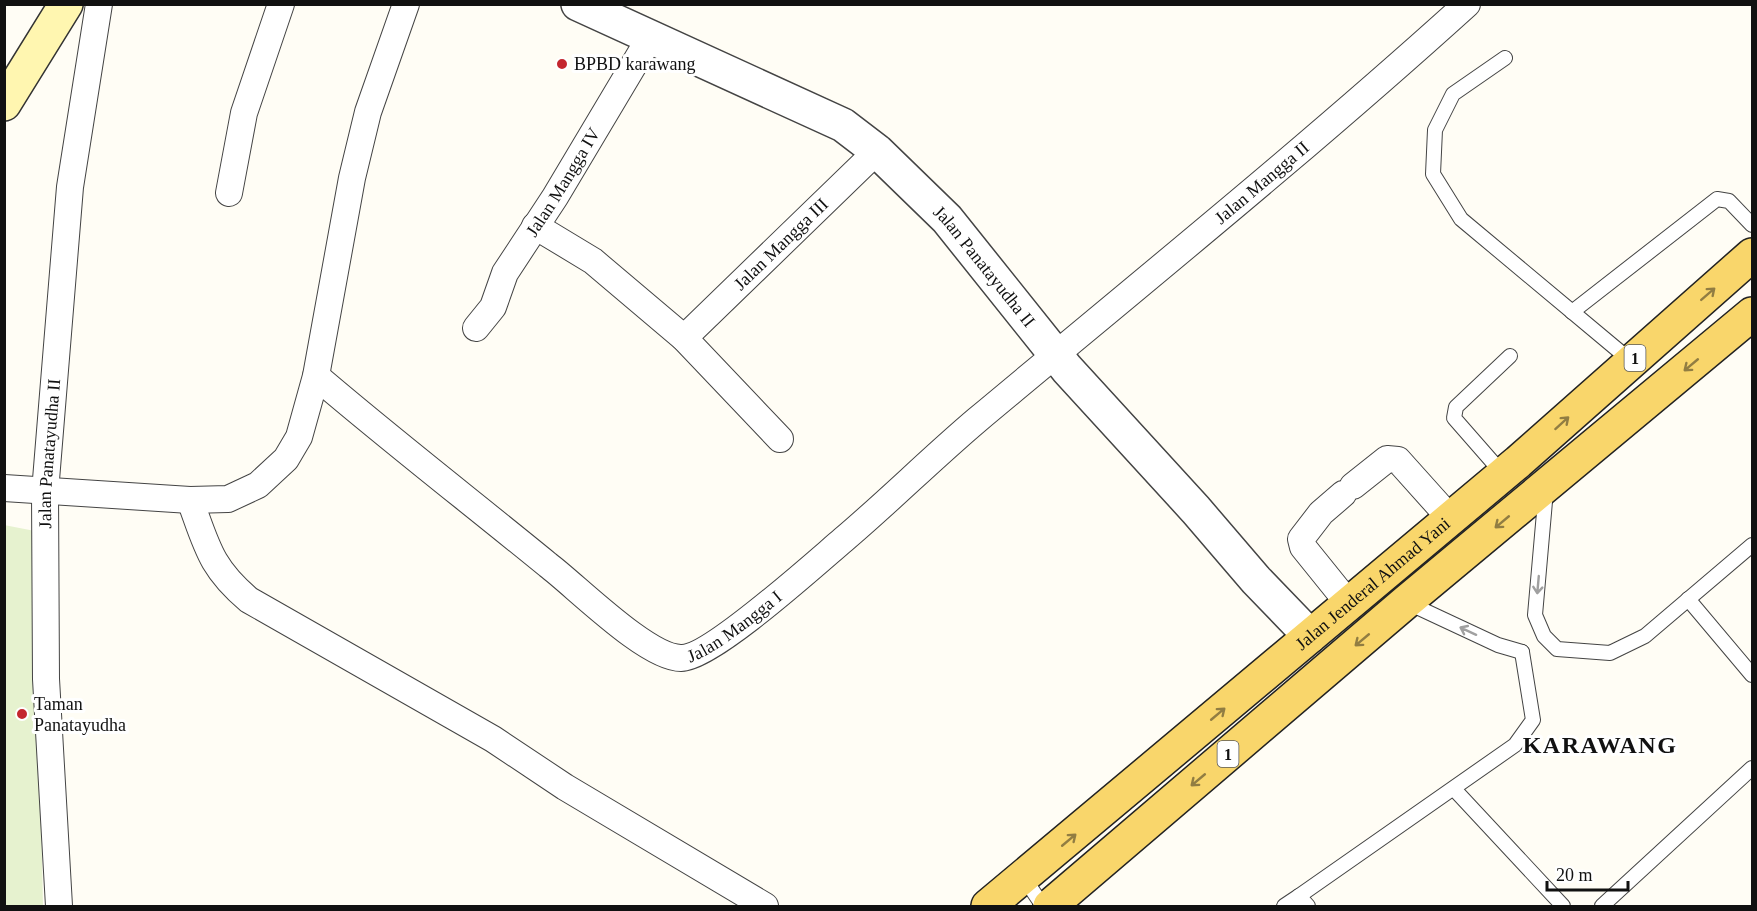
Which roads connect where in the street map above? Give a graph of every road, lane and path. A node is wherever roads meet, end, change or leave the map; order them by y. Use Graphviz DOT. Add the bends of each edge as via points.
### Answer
graph roads {
  1 [pos="66,4"];
  2 [pos="99,4"];
  3 [pos="281,4"];
  4 [pos="406,4"];
  5 [pos="578,4"];
  6 [pos="1467,4"];
  7 [pos="651,36"];
  8 [pos="1504,58"];
  9 [pos="4,104"];
  10 [pos="877,151"];
  11 [pos="229,193"];
  12 [pos="1752,225"];
  13 [pos="536,226"];
  14 [pos="1752,255"];
  15 [pos="1572,312"];
  16 [pos="1752,314"];
  17 [pos="476,328"];
  18 [pos="684,338"];
  19 [pos="1510,356"];
  20 [pos="1056,357"];
  21 [pos="1631,361"];
  22 [pos="316,376"];
  23 [pos="780,439"];
  24 [pos="1511,468"];
  25 [pos="1547,485"];
  26 [pos="4,488"];
  27 [pos="45,492"];
  28 [pos="190,500"];
  29 [pos="1450,518"];
  30 [pos="1752,545"];
  31 [pos="1378,578"];
  32 [pos="1688,599"];
  33 [pos="1406,602"];
  34 [pos="1349,604"];
  35 [pos="1310,636"];
  36 [pos="1544,636"];
  37 [pos="1522,652"];
  38 [pos="1752,675"];
  39 [pos="1752,768"];
  40 [pos="1454,789"];
  41 [pos="1024,878"];
  42 [pos="1304,901"];
  43 [pos="59,906"];
  44 [pos="765,906"];
  45 [pos="988,906"];
  46 [pos="1043,906"];
  47 [pos="1050,906"];
  48 [pos="1284,906"];
  49 [pos="1563,906"];
  50 [pos="1602,906"];
  1 -- 9 [label="main road"];
  2 -- 27 [label="street, Jalan Panatayudha II" via="70,187"];
  3 -- 11 [label="street" via="243,113"];
  4 -- 22 [label="street" via="368,112 352,178"];
  5 -- 7 [label="street, Jalan Panatayudha II"];
  6 -- 20 [label="street, Jalan Mangga II"];
  7 -- 10 [label="street, Jalan Panatayudha II" via="843,125"];
  7 -- 13 [label="street, Jalan Mangga IV"];
  8 -- 15 [label="lane" via="1453,94 1435,130 1433,174 1461,219"];
  10 -- 18 [label="street, Jalan Mangga III"];
  10 -- 20 [label="street, Jalan Panatayudha II" via="947,219"];
  12 -- 15 [label="lane" via="1729,201 1717,199"];
  13 -- 17 [label="street, Jalan Mangga IV" via="505,273 494,307"];
  13 -- 18 [label="street" via="593,261"];
  21 -- 14 [label="main road, Jalan Jenderal Ahmad Yani / 1, one-way"];
  15 -- 21 [label="lane"];
  16 -- 25 [label="main road, Jalan Jenderal Ahmad Yani / 1, one-way"];
  18 -- 23 [label="street"];
  19 -- 24 [label="lane" via="1456,407 1454,418"];
  20 -- 22 [label="street, Jalan Mangga I" via="974,422 896,496 780,594 699,653 682,658 657,651 612,619"];
  20 -- 35 [label="street, Jalan Panatayudha II"];
  24 -- 21 [label="main road, Jalan Jenderal Ahmad Yani / 1, one-way"];
  22 -- 28 [label="street" via="299,437 286,459 258,485 228,499"];
  24 -- 25 [label="main road"];
  24 -- 29 [label="main road, Jalan Jenderal Ahmad Yani / 1"];
  25 -- 33 [label="main road, Jalan Jenderal Ahmad Yani / 1, one-way"];
  25 -- 36 [label="lane, one-way" via="1535,615"];
  26 -- 27 [label="street"];
  27 -- 28 [label="street"];
  27 -- 43 [label="street, Jalan Panatayudha II" via="46,680"];
  28 -- 44 [label="street" via="213,562 227,582 249,600 492,739"];
  29 -- 31 [label="main road, Jalan Jenderal Ahmad Yani / 1"];
  29 -- 34 [label="street" via="1398,460 1387,459 1348,490 1321,513 1301,539"];
  30 -- 32 [label="lane"];
  31 -- 33 [label="main road"];
  31 -- 34 [label="main road, Jalan Jenderal Ahmad Yani / 1"];
  32 -- 36 [label="lane" via="1645,636 1610,653 1557,649"];
  32 -- 38 [label="lane"];
  37 -- 33 [label="lane, one-way" via="1498,645"];
  33 -- 47 [label="main road, Jalan Jenderal Ahmad Yani / 1, one-way"];
  34 -- 35 [label="main road, Jalan Jenderal Ahmad Yani / 1"];
  41 -- 35 [label="main road, Jalan Jenderal Ahmad Yani / 1, one-way"];
  36 -- 37 [label="lane"];
  37 -- 40 [label="lane" via="1533,720 1509,751"];
  39 -- 50 [label="lane"];
  40 -- 42 [label="lane"];
  40 -- 49 [label="lane"];
  41 -- 45 [label="main road, Jalan Jenderal Ahmad Yani / 1"];
  41 -- 46 [label="lane"];
  42 -- 48 [label="lane"];
}
